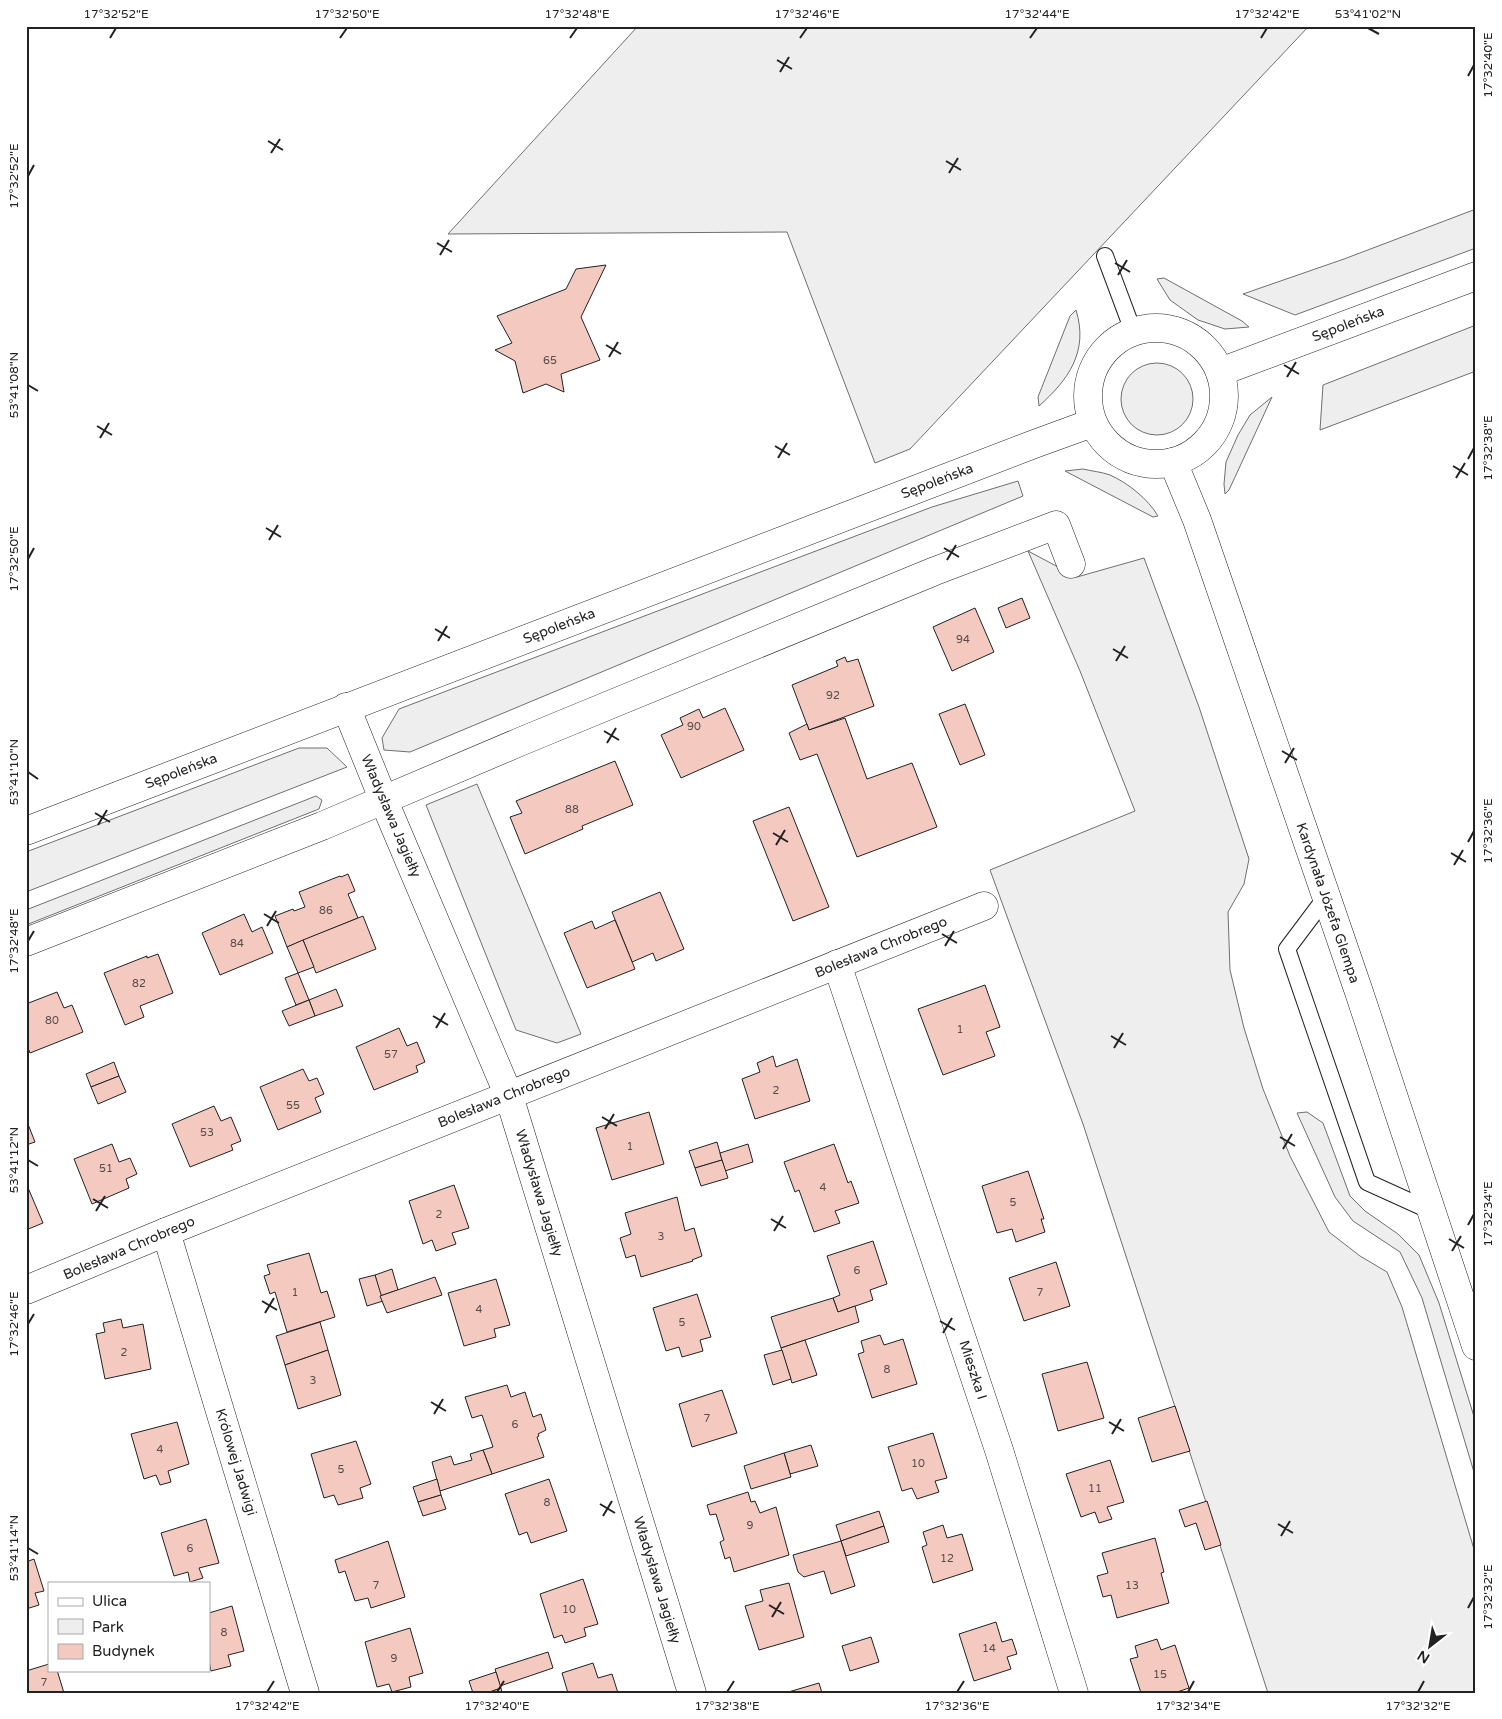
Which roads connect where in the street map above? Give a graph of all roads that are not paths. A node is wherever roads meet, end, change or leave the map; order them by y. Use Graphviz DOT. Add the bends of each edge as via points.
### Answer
graph roads {
  1 [pos="1105,256"];
  2 [pos="1476,276"];
  3 [pos="1133,331"];
  4 [pos="1220,372"];
  5 [pos="1092,424"];
  6 [pos="1172,462"];
  7 [pos="1071,564"];
  8 [pos="346,707"];
  9 [pos="384,801"];
  10 [pos="26,831"];
  11 [pos="1326,897"];
  12 [pos="984,906"];
  13 [pos="26,942"];
  14 [pos="837,964"];
  15 [pos="509,1096"];
  16 [pos="1431,1211"];
  17 [pos="166,1232"];
  18 [pos="26,1290"];
  19 [pos="1476,1346"];
  20 [pos="305,1693"];
  21 [pos="692,1693"];
  22 [pos="1074,1693"];
  1 -- 3 [label="lane"];
  2 -- 4 [label="street, Sępoleńska"];
  3 -- 4 [label="street" via="1163,328 1178,331 1203,347"];
  3 -- 5 [label="street" via="1103,352 1093,368 1087,396"];
  4 -- 6 [label="street" via="1224,406 1216,428 1198,450"];
  5 -- 6 [label="street" via="1108,445 1130,460 1151,464"];
  5 -- 8 [label="street, Sępoleńska"];
  6 -- 11 [label="street, Kardynała Józefa Glempa" via="1197,520"];
  7 -- 9 [label="street" via="1056,525 935,571"];
  8 -- 9 [label="street, Władysława Jagiełły"];
  8 -- 10 [label="street, Sępoleńska"];
  9 -- 13 [label="street"];
  9 -- 15 [label="street, Władysława Jagiełły"];
  11 -- 16 [label="street, Kardynała Józefa Glempa"];
  11 -- 16 [label="lane" via="1287,949 1367,1182"];
  12 -- 14 [label="street, Bolesława Chrobrego"];
  14 -- 15 [label="street, Bolesława Chrobrego"];
  14 -- 22 [label="street, Mieszka I" via="999,1450"];
  15 -- 17 [label="street, Bolesława Chrobrego"];
  15 -- 21 [label="street, Władysława Jagiełły"];
  16 -- 19 [label="street, Kardynała Józefa Glempa"];
  17 -- 18 [label="street, Bolesława Chrobrego"];
  17 -- 20 [label="street, Królowej Jadwigi"];
}
